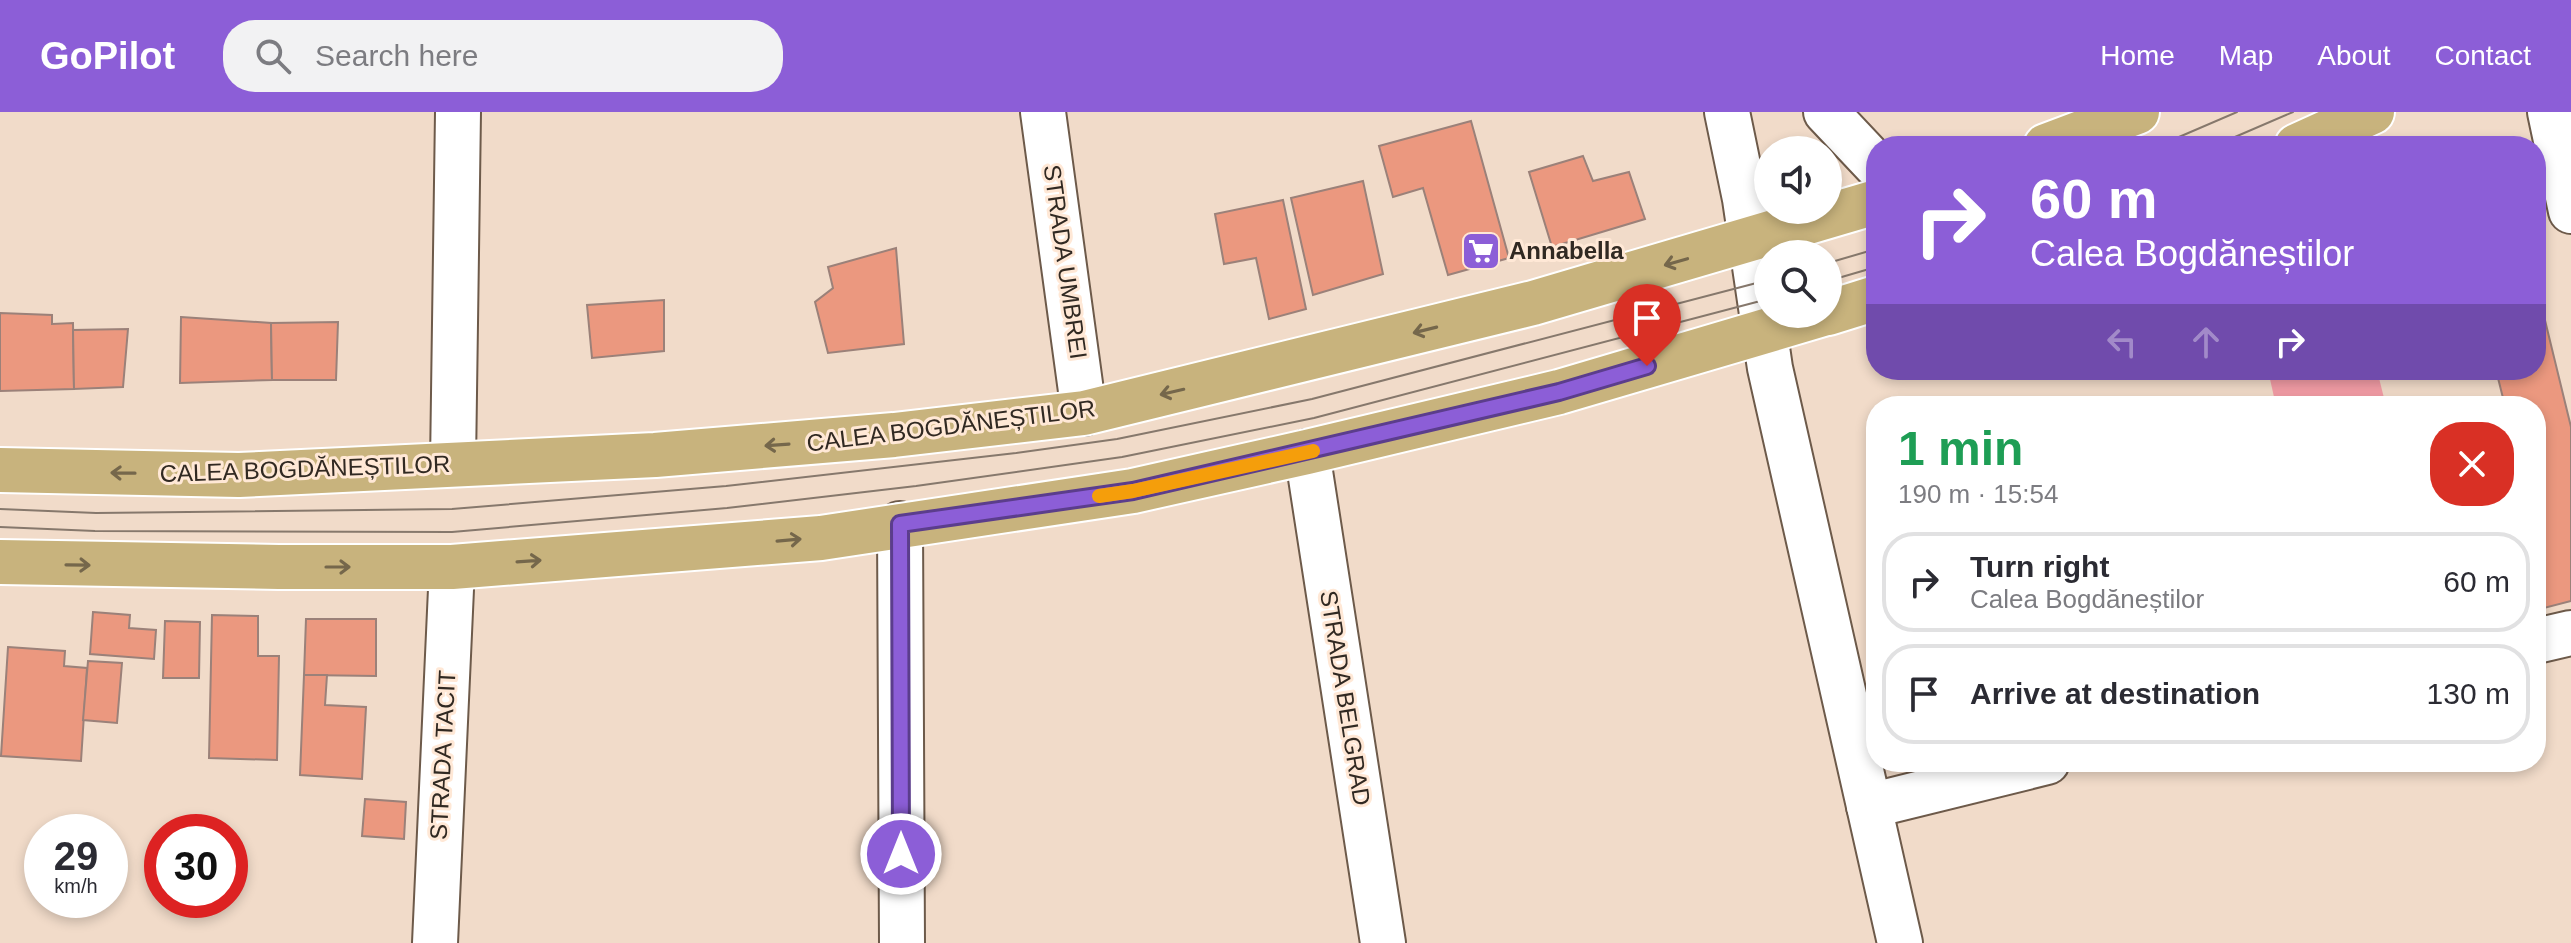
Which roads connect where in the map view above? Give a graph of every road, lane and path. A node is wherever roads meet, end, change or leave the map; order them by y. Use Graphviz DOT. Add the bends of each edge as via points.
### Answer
graph roads {
  1 [pos="458,112"];
  2 [pos="1043,112"];
  3 [pos="1727,112"];
  4 [pos="1826,112"];
  5 [pos="2137,112"];
  6 [pos="2372,112"];
  7 [pos="2550,112"];
  8 [pos="2073,136"];
  9 [pos="2319,136"];
  10 [pos="1866,154"];
  11 [pos="1866,205"];
  12 [pos="2571,211"];
  13 [pos="1751,240"];
  14 [pos="1866,301"];
  15 [pos="1842,308"];
  16 [pos="1775,328"];
  17 [pos="1765,331"];
  18 [pos="1084,413"];
  19 [pos="1307,452"];
  20 [pos="453,464"];
  21 [pos="0,470"];
  22 [pos="900,524"];
  23 [pos="0,562"];
  24 [pos="452,567"];
  25 [pos="2571,633"];
  26 [pos="2546,639"];
  27 [pos="2007,772"];
  28 [pos="1869,806"];
  29 [pos="435,943"];
  30 [pos="902,943"];
  31 [pos="1383,943"];
  32 [pos="1900,943"];
  1 -- 20 [label="street"];
  2 -- 18 [label="street, STRADA UMBREI"];
  3 -- 13 [label="street"];
  4 -- 10 [label="street"];
  5 -- 8 [label="main road"];
  6 -- 9 [label="main road"];
  7 -- 12 [label="street"];
  11 -- 13 [label="main road, CALEA BOGDĂNEȘTILOR"];
  13 -- 17 [label="street"];
  13 -- 18 [label="main road, CALEA BOGDĂNEȘTILOR, one-way" via="1533,303"];
  14 -- 15 [label="main road"];
  16 -- 17 [label="main road"];
  17 -- 19 [label="main road" via="1559,392"];
  17 -- 28 [label="street"];
  18 -- 20 [label="main road, CALEA BOGDĂNEȘTILOR, one-way" via="807,443"];
  19 -- 22 [label="main road" via="1133,491"];
  19 -- 31 [label="street, STRADA BELGRAD"];
  20 -- 21 [label="main road, CALEA BOGDĂNEȘTILOR, one-way" via="239,475"];
  24 -- 22 [label="main road, one-way" via="821,538"];
  22 -- 30 [label="street"];
  23 -- 24 [label="main road, one-way"];
  24 -- 29 [label="street, STRADA TACIT"];
  25 -- 26 [label="street"];
  27 -- 28 [label="street"];
  28 -- 32 [label="street"];
}
